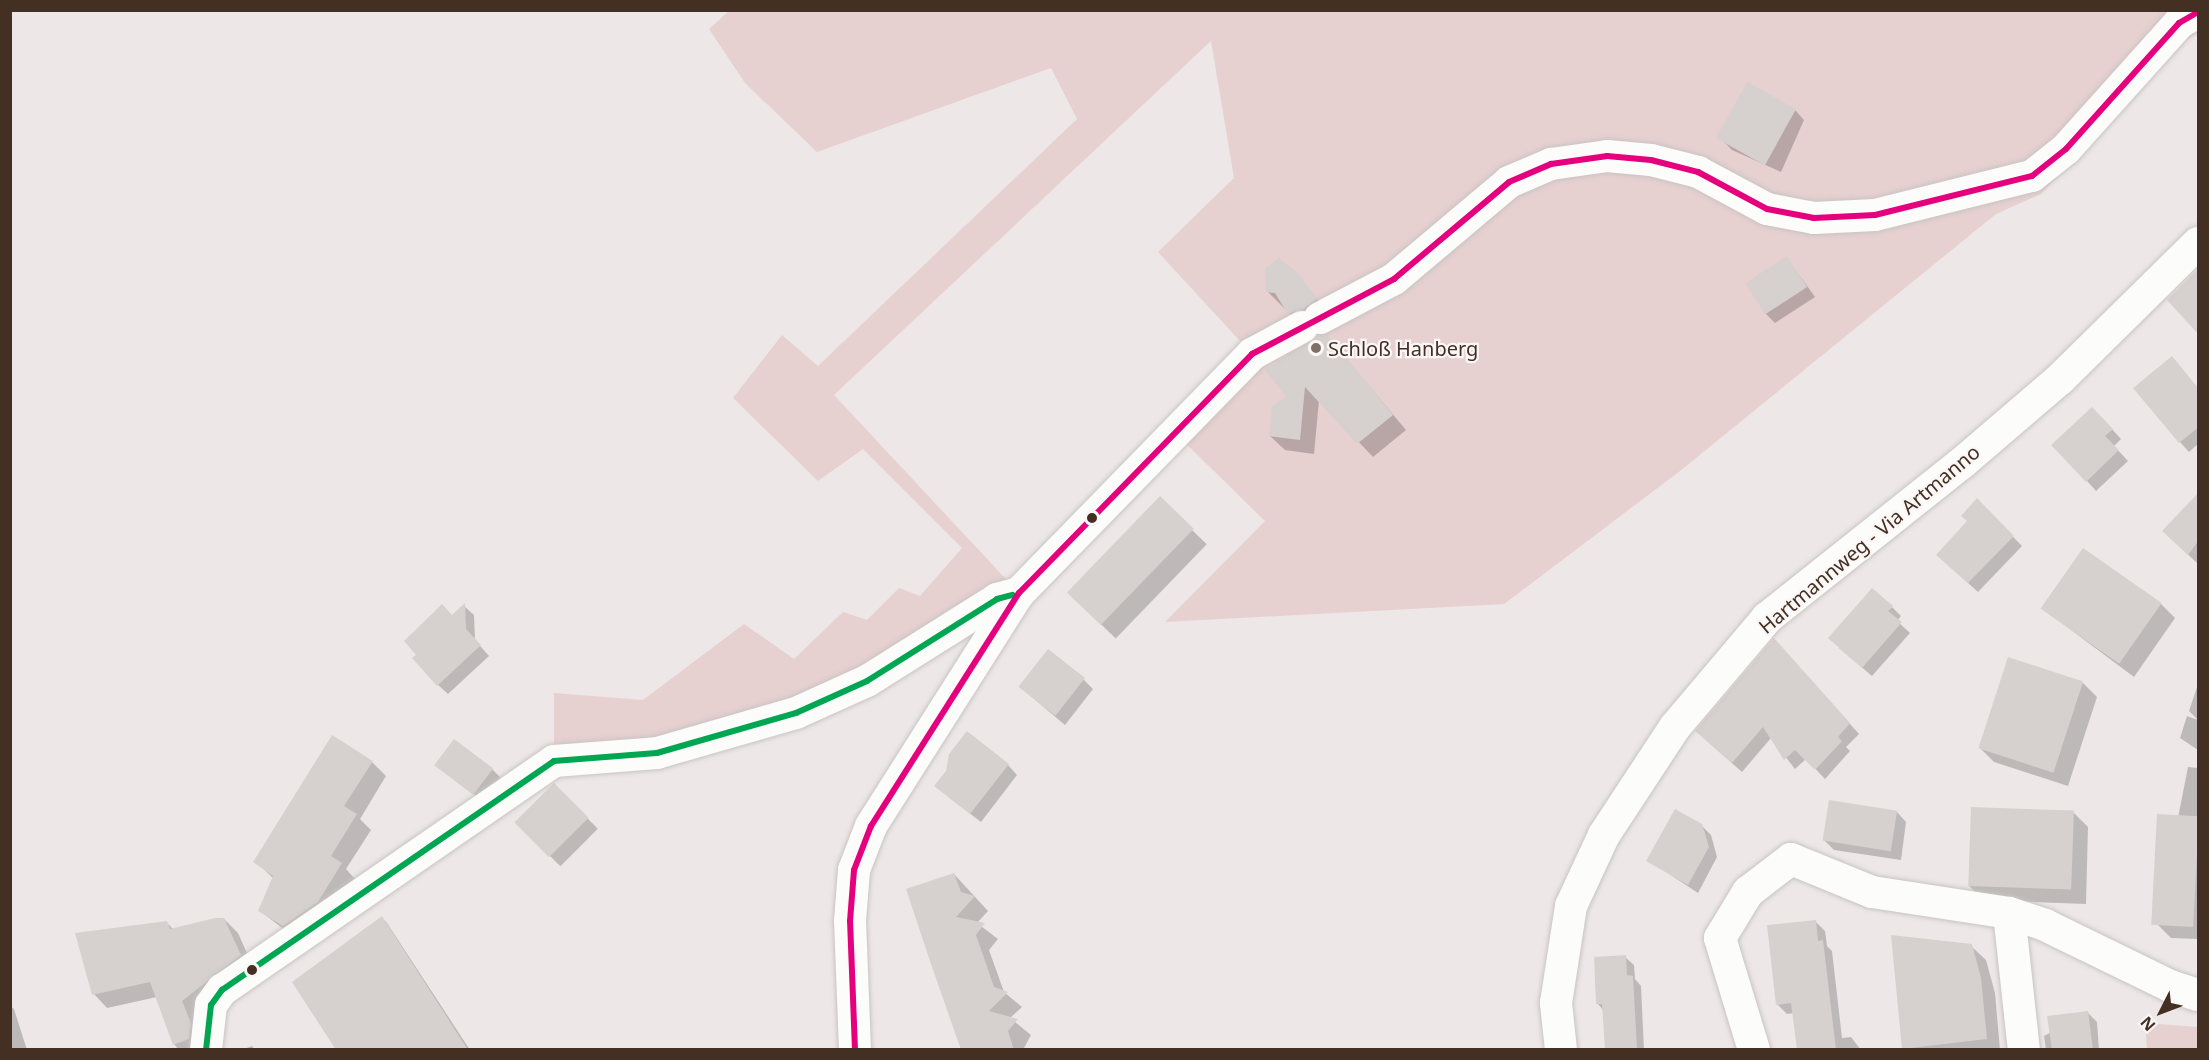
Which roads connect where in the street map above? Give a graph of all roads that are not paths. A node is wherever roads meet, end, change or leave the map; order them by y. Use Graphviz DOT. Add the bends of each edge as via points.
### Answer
graph roads {
  1 [pos="2199,12"];
  2 [pos="2199,243"];
  3 [pos="1019,593"];
  4 [pos="2009,913"];
  5 [pos="2199,994"];
  6 [pos="206,1050"];
  7 [pos="855,1050"];
  8 [pos="1561,1050"];
  9 [pos="1754,1050"];
  10 [pos="2024,1050"];
  1 -- 3 [label="street" via="2179,23 2066,149 2032,176 1875,215 1814,218 1767,209 1698,172 1651,160 1607,156 1551,165 1509,182 1394,279 1252,354"];
  2 -- 8 [label="street, Hartmannweg - Via Artmanno" via="2060,378 1962,463 1767,618 1676,727 1604,835 1571,906 1556,1003"];
  3 -- 6 [label="street" via="997,599 867,681 796,713 657,753 554,761 222,990 211,1005"];
  3 -- 7 [label="street" via="871,826 854,870 850,921"];
  4 -- 5 [label="street" via="2045,925 2170,986"];
  4 -- 9 [label="street" via="1872,892 1791,859 1748,892 1720,938"];
  4 -- 10 [label="street"];
}
